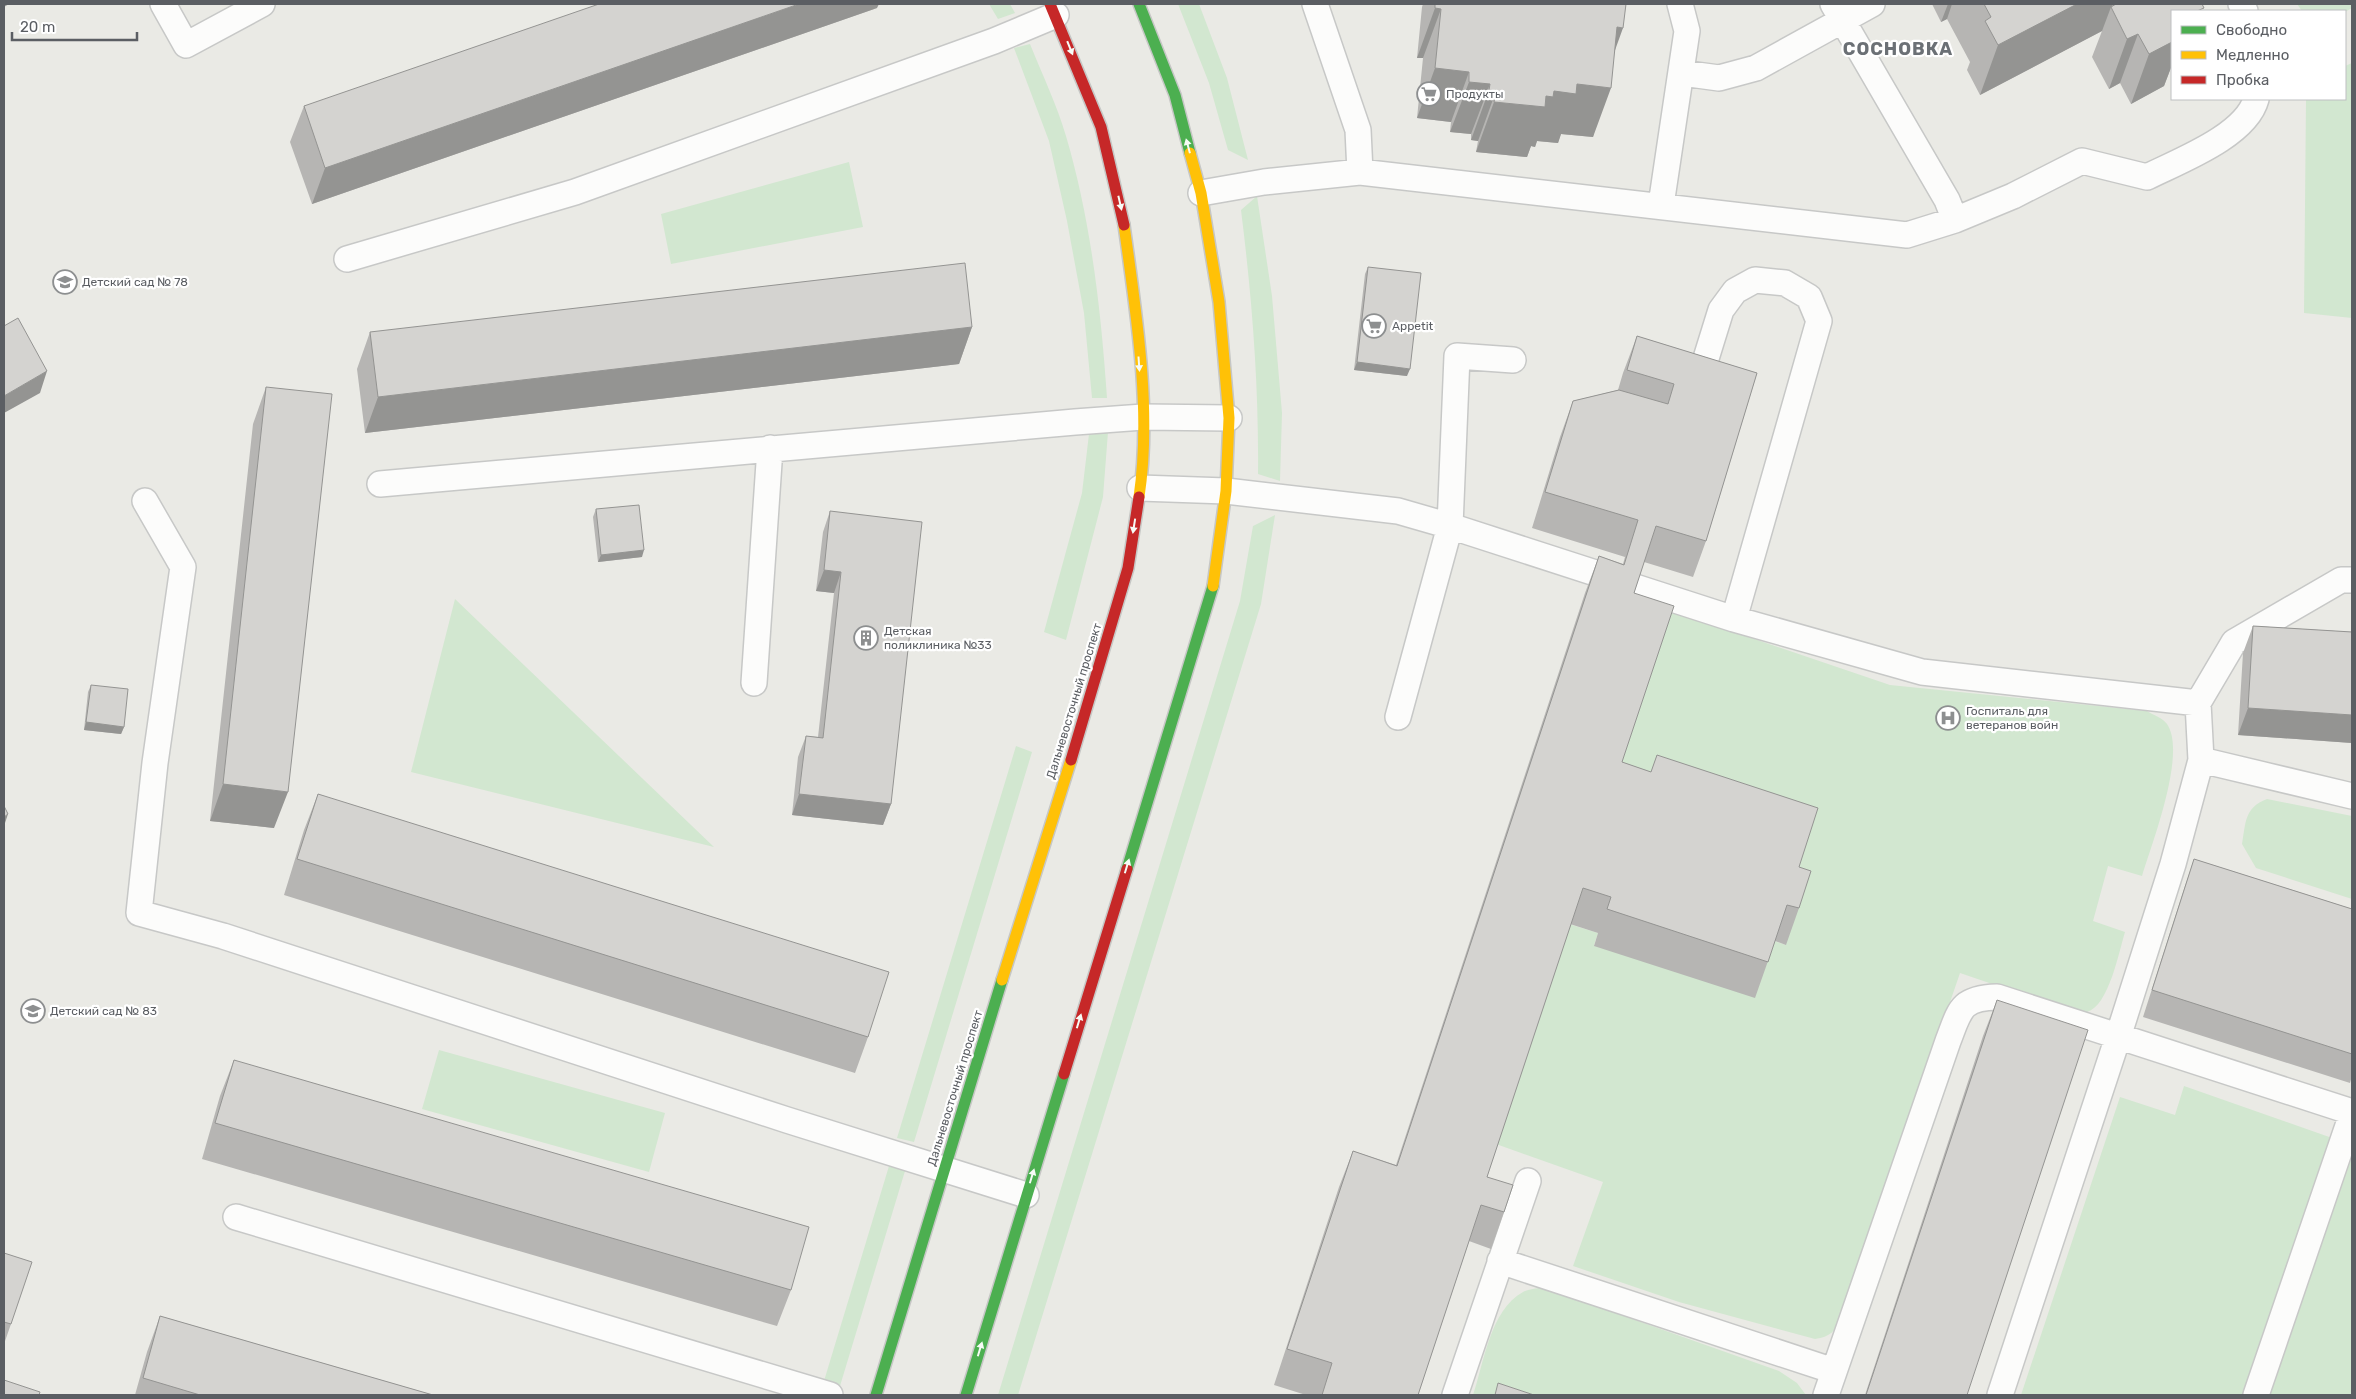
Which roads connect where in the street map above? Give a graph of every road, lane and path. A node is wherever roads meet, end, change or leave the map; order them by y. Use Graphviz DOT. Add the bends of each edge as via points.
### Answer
graph roads {
  1 [pos="163,4"];
  2 [pos="262,4"];
  3 [pos="1139,4"];
  4 [pos="1315,4"];
  5 [pos="1680,4"];
  6 [pos="1872,4"];
  7 [pos="1053,9"];
  8 [pos="1838,12"];
  9 [pos="1682,74"];
  10 [pos="2256,100"];
  11 [pos="1360,172"];
  12 [pos="1200,193"];
  13 [pos="1661,205"];
  14 [pos="1955,220"];
  15 [pos="347,258"];
  16 [pos="1513,360"];
  17 [pos="1699,381"];
  18 [pos="1143,417"];
  19 [pos="1229,418"];
  20 [pos="770,448"];
  21 [pos="380,484"];
  22 [pos="1140,488"];
  23 [pos="1226,491"];
  24 [pos="145,501"];
  25 [pos="1450,526"];
  26 [pos="2352,580"];
  27 [pos="1734,619"];
  28 [pos="754,683"];
  29 [pos="2198,703"];
  30 [pos="1398,717"];
  31 [pos="2201,760"];
  32 [pos="2352,796"];
  33 [pos="2118,1037"];
  34 [pos="2352,1113"];
  35 [pos="943,1170"];
  36 [pos="1528,1181"];
  37 [pos="1026,1195"];
  38 [pos="236,1217"];
  39 [pos="1500,1262"];
  40 [pos="1834,1371"];
  41 [pos="830,1395"];
  42 [pos="876,1395"];
  43 [pos="966,1395"];
  44 [pos="1455,1395"];
  45 [pos="1826,1395"];
  46 [pos="2000,1395"];
  47 [pos="2256,1395"];
  1 -- 2 [label="lane" via="186,45"];
  12 -- 3 [label="street, one-way" via="1175,95"];
  4 -- 11 [label="lane" via="1358,130"];
  5 -- 9 [label="lane" via="1687,31"];
  6 -- 8 [label="lane"];
  7 -- 15 [label="lane" via="994,41 575,192"];
  7 -- 18 [label="street, Дальневосточный проспект, one-way" via="1101,127 1121,207 1135,305"];
  8 -- 9 [label="lane" via="1756,68 1720,78"];
  8 -- 14 [label="lane" via="1947,200"];
  9 -- 13 [label="lane"];
  10 -- 14 [label="lane" via="2226,137 2147,177 2082,161 2014,196"];
  11 -- 12 [label="lane" via="1264,182"];
  11 -- 13 [label="lane"];
  12 -- 19 [label="street" via="1219,302"];
  13 -- 14 [label="lane" via="1907,235"];
  16 -- 25 [label="lane" via="1457,356"];
  17 -- 27 [label="lane" via="1721,310 1735,291 1755,280 1784,283 1809,297 1819,321"];
  18 -- 19 [label="lane"];
  18 -- 20 [label="lane"];
  18 -- 22 [label="street, Дальневосточный проспект"];
  19 -- 23 [label="street"];
  20 -- 21 [label="lane"];
  20 -- 28 [label="lane"];
  22 -- 23 [label="lane"];
  22 -- 35 [label="street, Дальневосточный проспект, one-way" via="1128,568 1092,695"];
  23 -- 25 [label="lane" via="1398,512"];
  37 -- 23 [label="street, one-way" via="1212,590"];
  24 -- 35 [label="lane" via="183,567 155,763 139,913 223,936"];
  25 -- 27 [label="lane"];
  25 -- 30 [label="lane"];
  26 -- 29 [label="lane" via="2341,580 2234,642"];
  27 -- 29 [label="lane" via="1922,672"];
  29 -- 31 [label="lane"];
  31 -- 32 [label="lane"];
  31 -- 33 [label="lane" via="2183,867"];
  33 -- 34 [label="lane"];
  33 -- 40 [label="lane" via="1997,997 1977,998 1960,1009"];
  33 -- 46 [label="lane"];
  34 -- 47 [label="lane"];
  35 -- 37 [label="lane"];
  35 -- 42 [label="street, Дальневосточный проспект"];
  36 -- 39 [label="lane"];
  43 -- 37 [label="street, one-way"];
  38 -- 41 [label="lane"];
  39 -- 40 [label="lane"];
  39 -- 44 [label="lane"];
  40 -- 45 [label="lane"];
}
